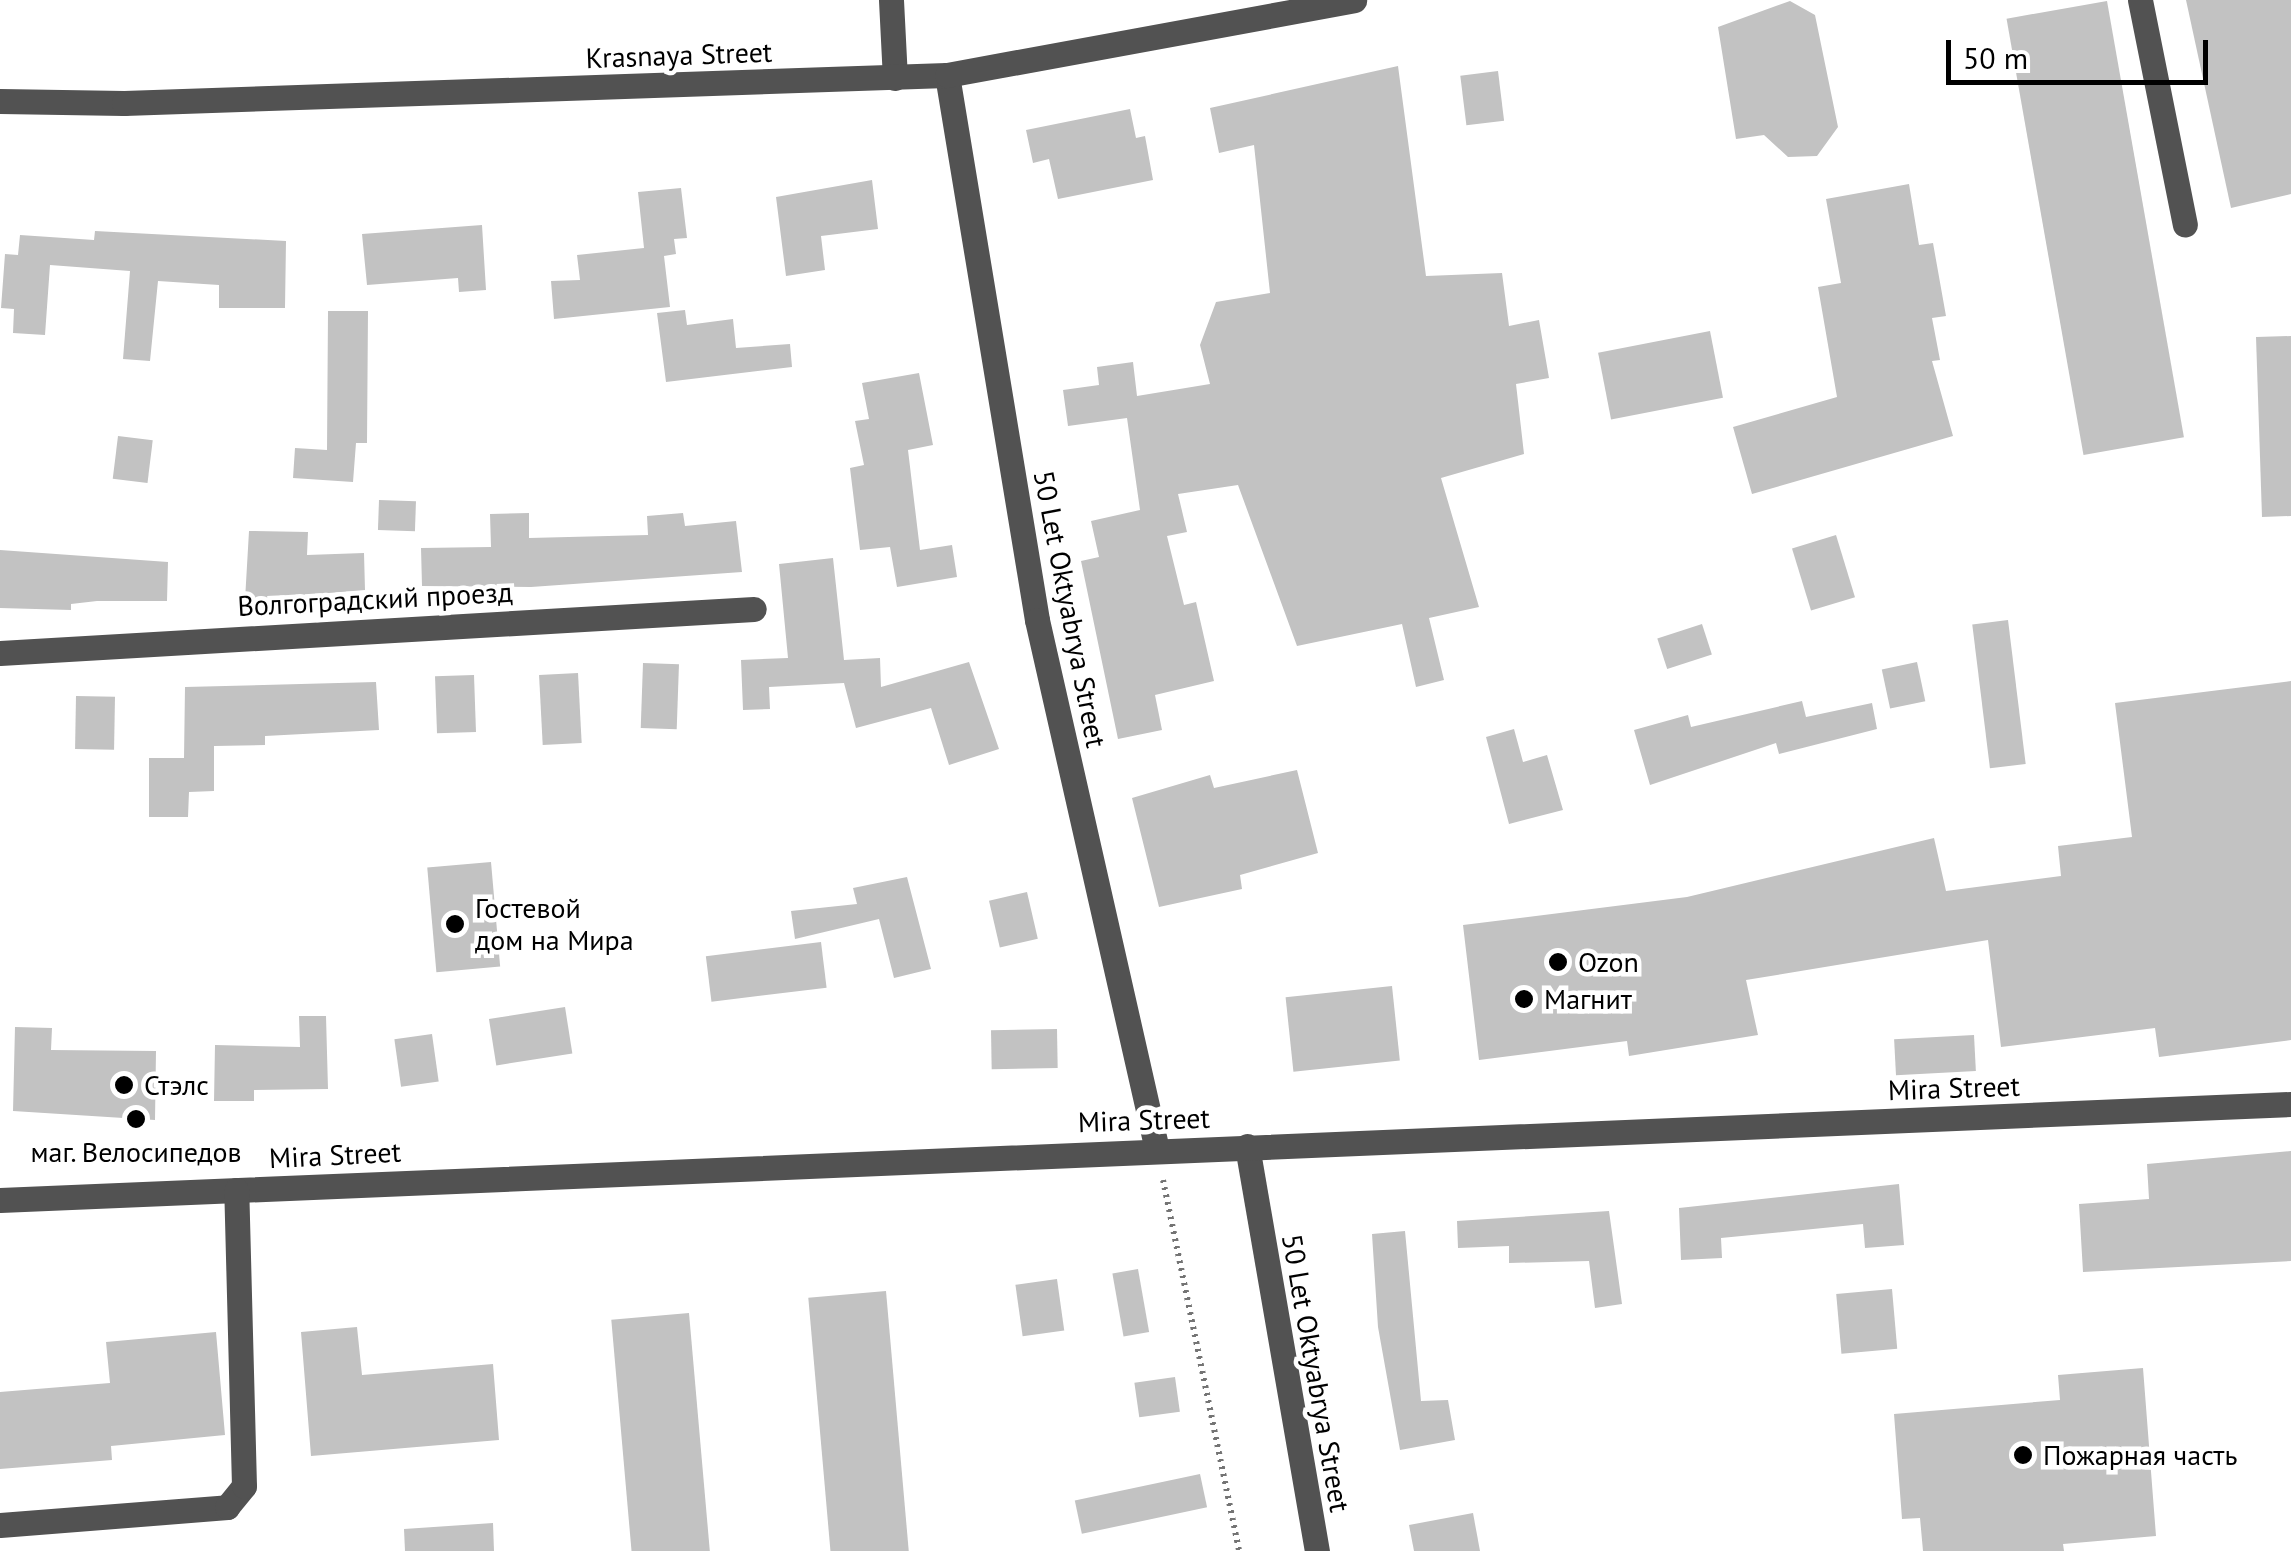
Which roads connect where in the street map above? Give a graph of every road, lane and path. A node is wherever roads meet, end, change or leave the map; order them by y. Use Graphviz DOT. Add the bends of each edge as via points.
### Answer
graph roads {
  1 [pos="891,0"];
  2 [pos="1354,0"];
  3 [pos="2140,0"];
  4 [pos="947,75"];
  5 [pos="895,78"];
  6 [pos="0,101"];
  7 [pos="2185,225"];
  8 [pos="754,609"];
  9 [pos="0,653"];
  10 [pos="2291,1104"];
  11 [pos="1247,1146"];
  12 [pos="1157,1150"];
  13 [pos="236,1190"];
  14 [pos="0,1200"];
  15 [pos="0,1525"];
  16 [pos="1239,1551"];
  17 [pos="1316,1551"];
  1 -- 5 [label="street"];
  2 -- 4 [label="street, Krasnaya Street"];
  3 -- 7 [label="street"];
  4 -- 5 [label="street, Krasnaya Street"];
  4 -- 12 [label="street, 50 Let Oktyabrya Street" via="1038,620"];
  5 -- 6 [label="street, Krasnaya Street"];
  8 -- 9 [label="street, Волгоградский проезд"];
  10 -- 11 [label="street, Mira Street"];
  11 -- 12 [label="street, Mira Street"];
  11 -- 17 [label="street, 50 Let Oktyabrya Street"];
  12 -- 13 [label="street, Mira Street"];
  12 -- 16 [label="path"];
  13 -- 14 [label="street, Mira Street"];
  13 -- 15 [label="street" via="244,1486 227,1507"];
}
